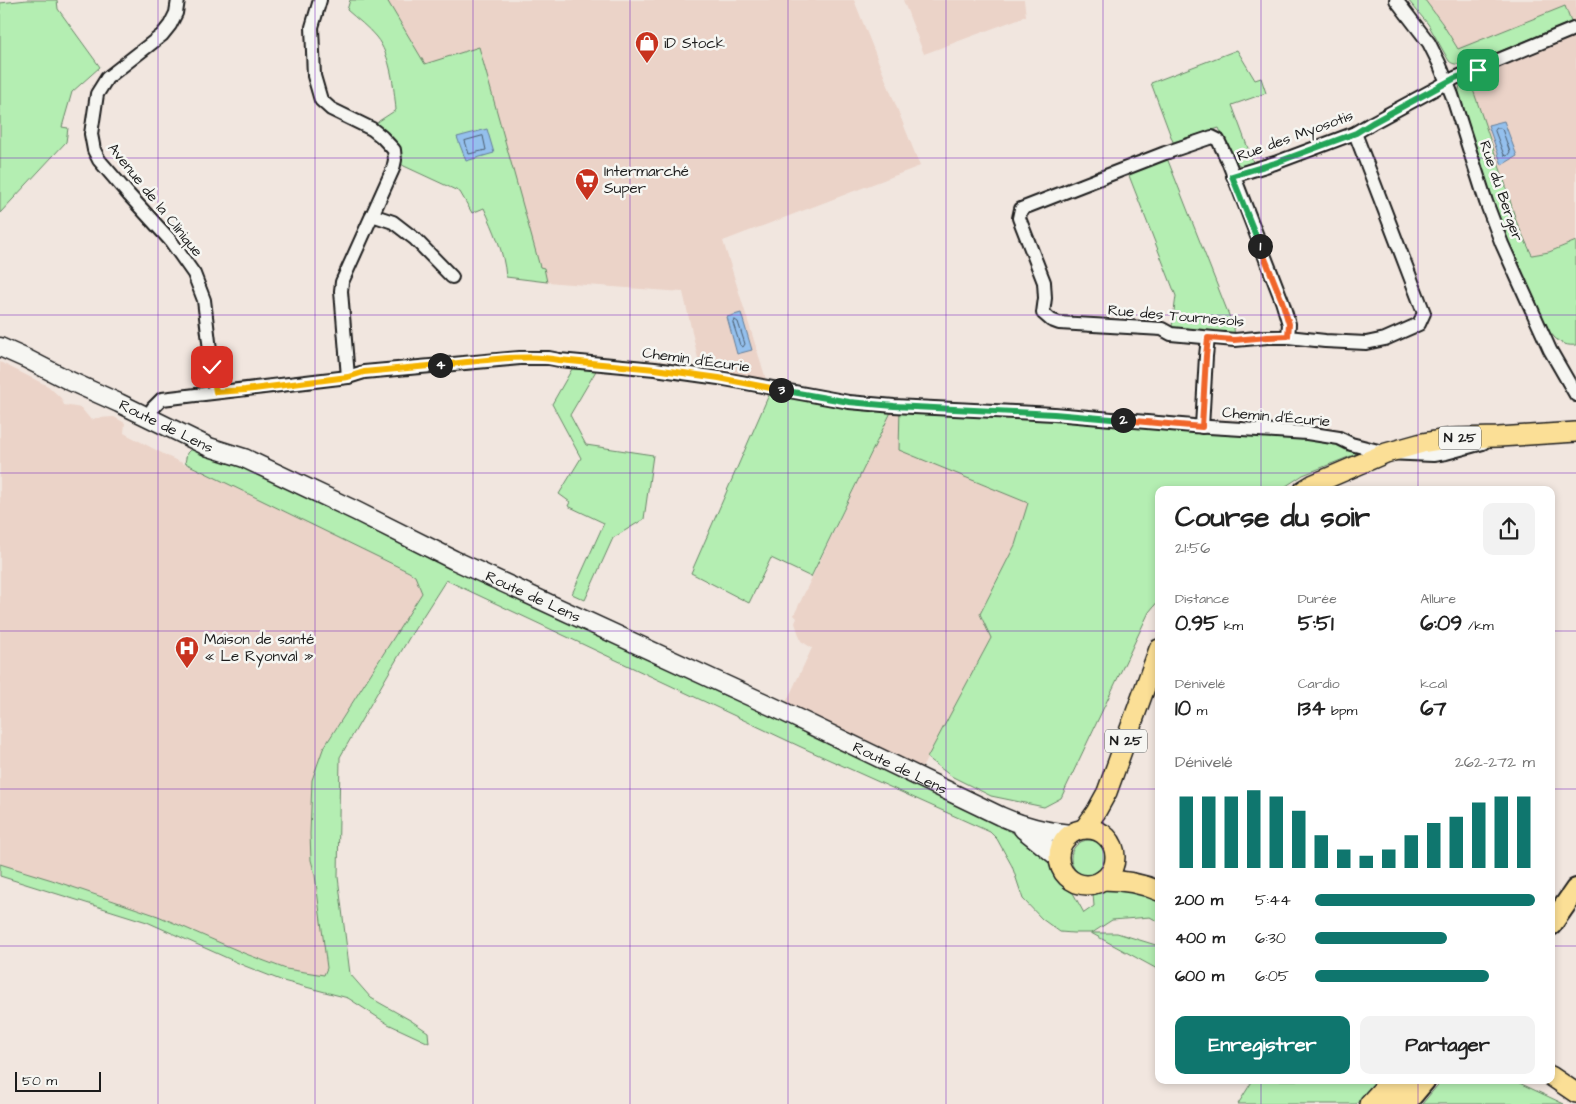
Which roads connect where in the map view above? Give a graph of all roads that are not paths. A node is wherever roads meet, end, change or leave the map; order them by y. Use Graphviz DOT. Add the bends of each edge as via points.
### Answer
graph roads {
  1 [pos="178,0"];
  2 [pos="320,0"];
  3 [pos="1396,0"];
  4 [pos="1576,28"];
  5 [pos="1447,83"];
  6 [pos="1356,133"];
  7 [pos="1232,176"];
  8 [pos="372,215"];
  9 [pos="452,277"];
  10 [pos="1288,336"];
  11 [pos="0,338"];
  12 [pos="1208,338"];
  13 [pos="0,347"];
  14 [pos="348,377"];
  15 [pos="216,392"];
  16 [pos="1576,395"];
  17 [pos="150,413"];
  18 [pos="1202,427"];
  19 [pos="1576,432"];
  20 [pos="1351,444"];
  21 [pos="1386,452"];
  22 [pos="1353,467"];
  23 [pos="1311,486"];
  24 [pos="1155,660"];
  25 [pos="1017,824"];
  26 [pos="1077,831"];
  27 [pos="1115,852"];
  28 [pos="1059,858"];
  29 [pos="1103,880"];
  30 [pos="1576,888"];
  31 [pos="1154,889"];
  32 [pos="1555,907"];
  33 [pos="1555,912"];
  34 [pos="1555,920"];
  35 [pos="1555,1079"];
  36 [pos="1387,1084"];
  37 [pos="1403,1084"];
  38 [pos="1422,1084"];
  39 [pos="1576,1093"];
  40 [pos="1369,1104"];
  41 [pos="1385,1104"];
  42 [pos="1405,1104"];
  1 -- 15 [label="street, Avenue de la Clinique" via="176,13 162,35 107,78 97,94 91,134 99,160 170,240 194,274 204,300"];
  2 -- 8 [label="street" via="312,27 314,76 321,100 331,109 372,129 394,150 393,169"];
  3 -- 5 [label="street, Rue du Berger" via="1429,43"];
  4 -- 5 [label="street, Rue des Myosotis"];
  5 -- 6 [label="street, Rue des Myosotis"];
  5 -- 16 [label="street, Rue du Berger" via="1502,244 1550,350"];
  6 -- 7 [label="street, Rue des Myosotis"];
  6 -- 10 [label="street, Rue des Tournesols" via="1424,313 1419,324 1385,339 1366,343"];
  7 -- 10 [label="street" via="1282,301 1289,324"];
  7 -- 12 [label="street, Rue des Tournesols" via="1218,140 1212,137 1021,210 1019,218 1044,282 1043,312 1051,320 1069,324 1162,329 1171,334"];
  8 -- 9 [label="street" via="393,222"];
  8 -- 14 [label="street" via="342,282"];
  10 -- 12 [label="street, Rue des Tournesols" via="1234,340"];
  11 -- 17 [label="main road"];
  12 -- 18 [label="street"];
  13 -- 17 [label="main road, Route de Lens" via="70,381"];
  14 -- 15 [label="street, Chemin d'Écurie"];
  14 -- 18 [label="street, Chemin d'Écurie" via="364,372 549,358 719,378 849,402 1054,414"];
  15 -- 17 [label="street, Chemin d'Écurie" via="162,398"];
  17 -- 25 [label="main road, Route de Lens" via="209,447 244,458"];
  18 -- 20 [label="street, Chemin d'Écurie" via="1307,433 1339,438"];
  19 -- 21 [label="main road, N 25" via="1452,438"];
  20 -- 21 [label="street, Chemin d'Écurie"];
  20 -- 22 [label="street" via="1356,454"];
  21 -- 22 [label="main road, N 25"];
  22 -- 23 [label="main road, N 25"];
  24 -- 26 [label="main road, N 25" via="1107,792 1096,812"];
  25 -- 26 [label="main road, Route de Lens" via="1045,832"];
  25 -- 28 [label="main road"];
  26 -- 27 [label="main road" via="1098,830 1113,845"];
  26 -- 28 [label="main road" via="1062,845"];
  27 -- 29 [label="main road" via="1113,868"];
  27 -- 31 [label="main road" via="1123,864"];
  28 -- 29 [label="main road" via="1063,871 1072,881 1094,885"];
  29 -- 31 [label="main road" via="1120,880"];
  30 -- 32 [label="main road"];
  30 -- 33 [label="main road"];
  30 -- 34 [label="highway"];
  35 -- 39 [label="main road"];
  36 -- 40 [label="main road"];
  37 -- 41 [label="main road"];
  38 -- 42 [label="highway"];
}
